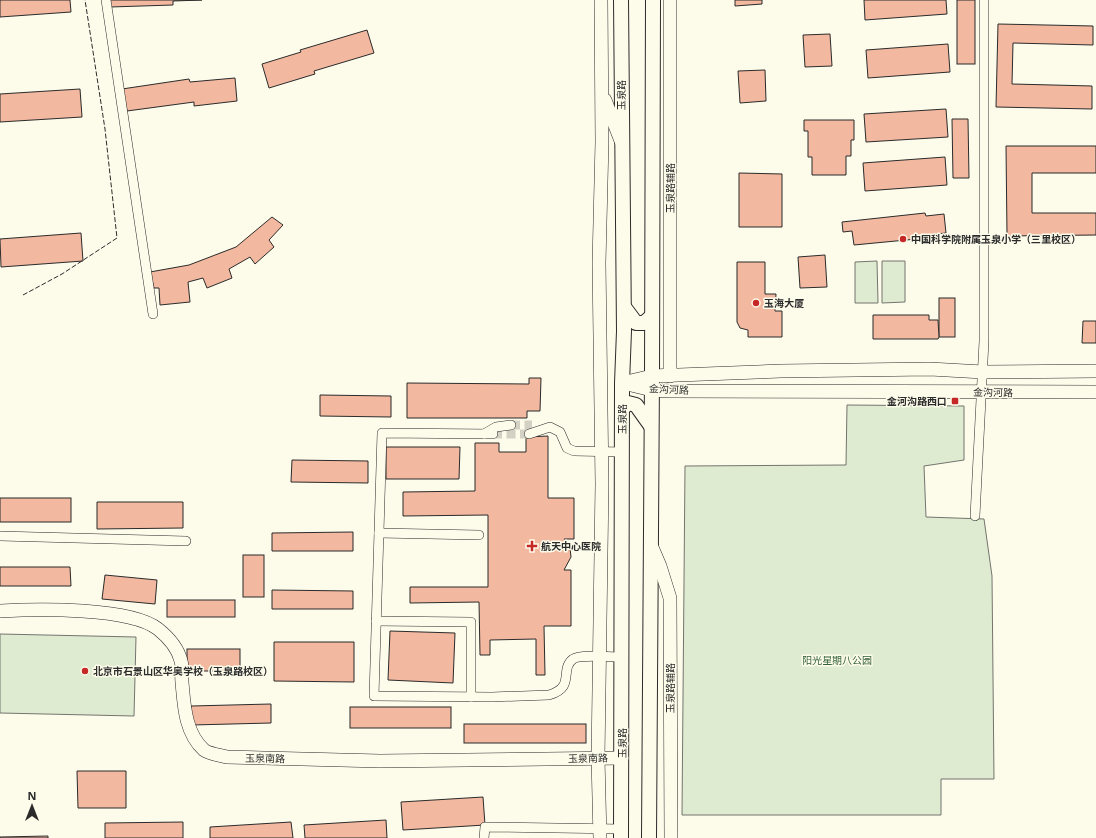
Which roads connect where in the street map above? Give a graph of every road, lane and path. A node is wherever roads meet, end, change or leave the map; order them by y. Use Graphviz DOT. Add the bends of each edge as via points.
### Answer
graph roads {
  1 [pos="106,0"];
  2 [pos="601,0"];
  3 [pos="621,0"];
  4 [pos="653,0"];
  5 [pos="663,0"];
  6 [pos="670,0"];
  7 [pos="984,0"];
  8 [pos="653,31"];
  9 [pos="602,93"];
  10 [pos="621,141"];
  11 [pos="624,307"];
  12 [pos="153,314"];
  13 [pos="652,316"];
  14 [pos="1096,371"];
  15 [pos="983,372"];
  16 [pos="670,376"];
  17 [pos="622,383"];
  18 [pos="652,383"];
  19 [pos="982,392"];
  20 [pos="1096,392"];
  21 [pos="622,409"];
  22 [pos="511,425"];
  23 [pos="651,427"];
  24 [pos="530,430"];
  25 [pos="484,434"];
  26 [pos="493,434"];
  27 [pos="601,452"];
  28 [pos="622,452"];
  29 [pos="975,516"];
  30 [pos="379,533"];
  31 [pos="480,535"];
  32 [pos="0,536"];
  33 [pos="186,541"];
  34 [pos="650,542"];
  35 [pos="0,611"];
  36 [pos="376,621"];
  37 [pos="600,657"];
  38 [pos="622,657"];
  39 [pos="472,697"];
  40 [pos="598,758"];
  41 [pos="622,758"];
  42 [pos="600,833"];
  43 [pos="621,834"];
  44 [pos="484,838"];
  45 [pos="649,838"];
  46 [pos="671,838"];
  1 -- 12 [label="street"];
  2 -- 9 [label="street"];
  3 -- 10 [label="main road, 玉泉路"];
  4 -- 8 [label="main road"];
  5 -- 8 [label="street"];
  6 -- 16 [label="street, 玉泉路辅路"];
  7 -- 15 [label="street"];
  8 -- 13 [label="main road"];
  9 -- 10 [label="street"];
  9 -- 27 [label="street" via="599,263"];
  10 -- 11 [label="main road, 玉泉路"];
  11 -- 13 [label="main road" via="636,324 644,323"];
  11 -- 17 [label="main road, 玉泉路"];
  13 -- 18 [label="main road"];
  14 -- 15 [label="street, 金沟河路"];
  15 -- 16 [label="street, 金沟河路" via="930,369 781,371"];
  15 -- 19 [label="street"];
  16 -- 18 [label="street, 金沟河路"];
  17 -- 18 [label="street, 金沟河路"];
  17 -- 21 [label="main road, 玉泉路"];
  18 -- 19 [label="street, 金沟河路"];
  18 -- 23 [label="main road"];
  19 -- 20 [label="street, 金沟河路"];
  19 -- 29 [label="street"];
  21 -- 23 [label="main road" via="628,403 636,405"];
  21 -- 28 [label="main road, 玉泉路"];
  22 -- 25 [label="street" via="496,427"];
  23 -- 34 [label="main road"];
  24 -- 27 [label="street" via="550,427 560,432 566,448 574,451"];
  25 -- 26 [label="street"];
  25 -- 30 [label="street" via="382,433"];
  27 -- 28 [label="street"];
  27 -- 37 [label="street"];
  28 -- 38 [label="main road, 玉泉路"];
  30 -- 31 [label="street"];
  30 -- 36 [label="street"];
  32 -- 33 [label="street"];
  34 -- 45 [label="main road"];
  34 -- 46 [label="street, 玉泉路辅路" via="670,598"];
  35 -- 40 [label="street, 玉泉南路" via="34,609 106,613 136,618 158,629 176,647 181,661 187,718 192,737 205,751 227,757 380,761"];
  36 -- 39 [label="street" via="472,622"];
  36 -- 39 [label="street" via="374,696"];
  37 -- 38 [label="street"];
  37 -- 39 [label="street" via="572,659 568,665 564,686 556,693"];
  37 -- 40 [label="street"];
  38 -- 41 [label="main road, 玉泉路"];
  40 -- 41 [label="street, 玉泉南路"];
  40 -- 42 [label="street"];
  41 -- 43 [label="main road, 玉泉路"];
  42 -- 43 [label="street"];
  42 -- 44 [label="street" via="484,827"];
}
